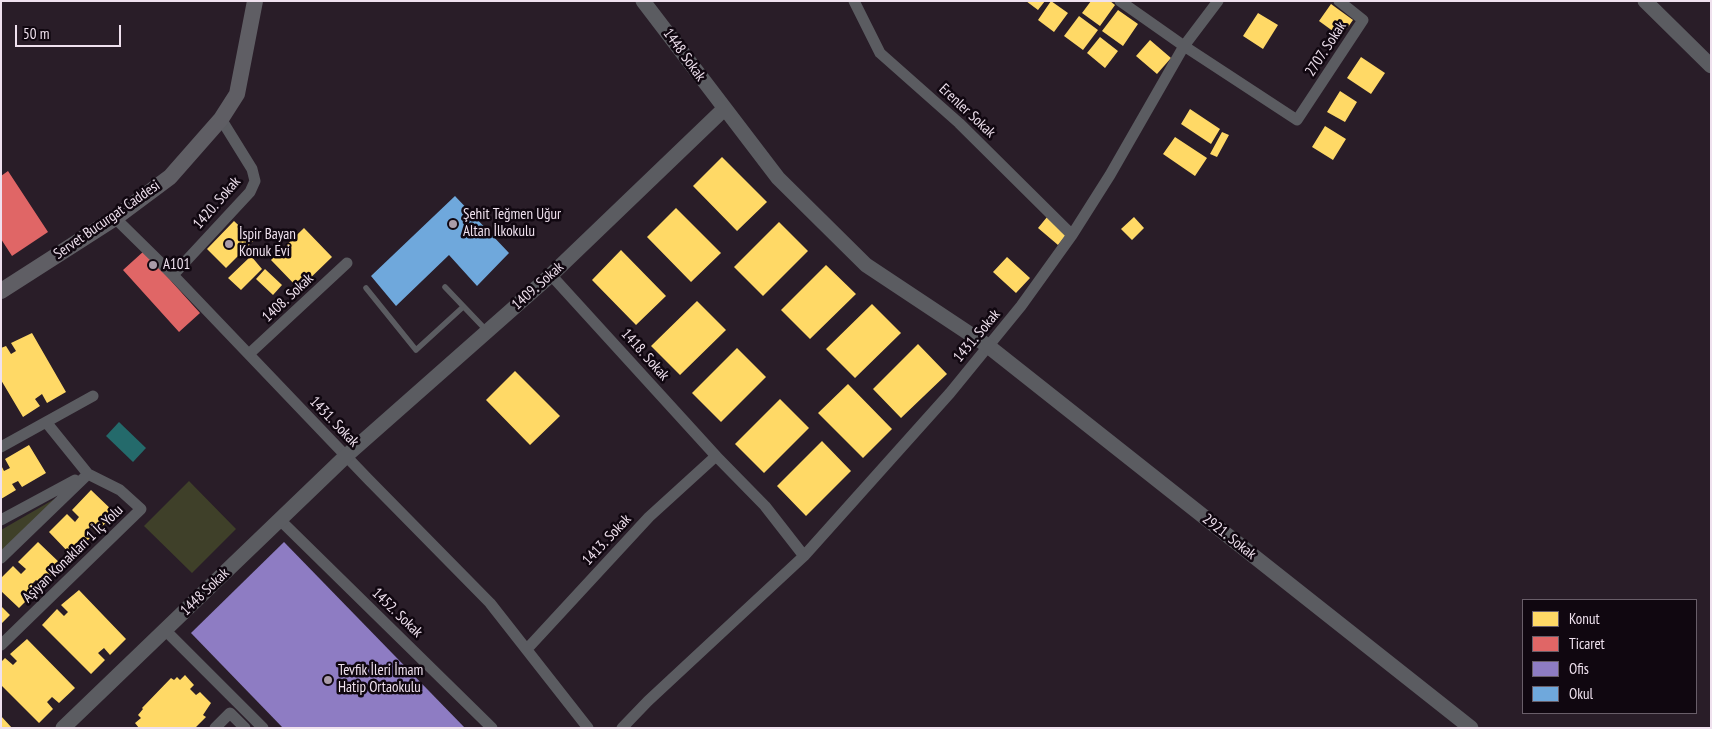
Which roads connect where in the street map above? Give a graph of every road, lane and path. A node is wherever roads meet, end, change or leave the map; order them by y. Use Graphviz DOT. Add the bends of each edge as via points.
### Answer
graph roads {
  1 [pos="255,1"];
  2 [pos="643,1"];
  3 [pos="854,1"];
  4 [pos="1120,1"];
  5 [pos="1218,1"];
  6 [pos="1339,1"];
  7 [pos="1645,1"];
  8 [pos="1184,46"];
  9 [pos="1711,66"];
  10 [pos="724,109"];
  11 [pos="221,119"];
  12 [pos="115,218"];
  13 [pos="1072,235"];
  14 [pos="347,263"];
  15 [pos="173,275"];
  16 [pos="551,275"];
  17 [pos="366,288"];
  18 [pos="445,288"];
  19 [pos="1,291"];
  20 [pos="463,307"];
  21 [pos="487,332"];
  22 [pos="988,346"];
  23 [pos="249,354"];
  24 [pos="93,396"];
  25 [pos="46,422"];
  26 [pos="1,447"];
  27 [pos="346,456"];
  28 [pos="716,456"];
  29 [pos="88,474"];
  30 [pos="1,520"];
  31 [pos="280,520"];
  32 [pos="804,556"];
  33 [pos="1,558"];
  34 [pos="165,630"];
  35 [pos="1,645"];
  36 [pos="527,650"];
  37 [pos="63,728"];
  38 [pos="215,728"];
  39 [pos="245,728"];
  40 [pos="263,728"];
  41 [pos="492,728"];
  42 [pos="588,728"];
  43 [pos="622,728"];
  44 [pos="1471,728"];
  1 -- 11 [label="main road, Servet Bucurgat Caddesi" via="237,94"];
  2 -- 10 [label="street, 1448 Sokak"];
  3 -- 13 [label="street, Erenler Sokak" via="880,52 959,123"];
  4 -- 8 [label="street"];
  5 -- 8 [label="street, 1431. Sokak"];
  6 -- 8 [label="street, 2707. Sokak" via="1363,20 1297,120"];
  7 -- 9 [label="street"];
  8 -- 13 [label="street, 1431. Sokak"];
  10 -- 16 [label="street, 1409. Sokak"];
  10 -- 22 [label="street, 1448 Sokak" via="778,178 866,265"];
  11 -- 12 [label="main road, Servet Bucurgat Caddesi" via="170,176"];
  11 -- 15 [label="street, 1420. Sokak" via="252,169 255,181 250,192"];
  12 -- 15 [label="street, 1431. Sokak"];
  12 -- 19 [label="main road, Servet Bucurgat Caddesi"];
  13 -- 22 [label="street, 1431. Sokak"];
  14 -- 23 [label="street, 1408. Sokak"];
  15 -- 23 [label="street, 1431. Sokak"];
  16 -- 21 [label="street, 1409. Sokak"];
  16 -- 28 [label="street, 1418. Sokak"];
  17 -- 20 [label="lane" via="416,350"];
  18 -- 20 [label="lane"];
  20 -- 21 [label="lane"];
  21 -- 27 [label="street, 1409. Sokak"];
  22 -- 32 [label="street, 1431. Sokak"];
  22 -- 44 [label="street, 2921. Sokak"];
  23 -- 27 [label="street, 1431. Sokak"];
  24 -- 25 [label="street"];
  25 -- 26 [label="street"];
  25 -- 29 [label="street, Aşiyan Konakları 1 İç Yolu"];
  27 -- 31 [label="street, 1448 Sokak"];
  27 -- 36 [label="street, 1431. Sokak" via="490,603"];
  28 -- 32 [label="street" via="766,506"];
  28 -- 36 [label="street, 1413. Sokak" via="649,516"];
  29 -- 30 [label="street"];
  29 -- 33 [label="street"];
  29 -- 35 [label="street, Aşiyan Konakları 1 İç Yolu" via="120,490 141,509"];
  31 -- 34 [label="street, 1448 Sokak"];
  31 -- 41 [label="street, 1452. Sokak"];
  32 -- 43 [label="street, 1431. Sokak"];
  34 -- 37 [label="street, 1448 Sokak"];
  34 -- 40 [label="street"];
  36 -- 42 [label="street, 1431. Sokak"];
  38 -- 39 [label="street" via="230,713"];
}
